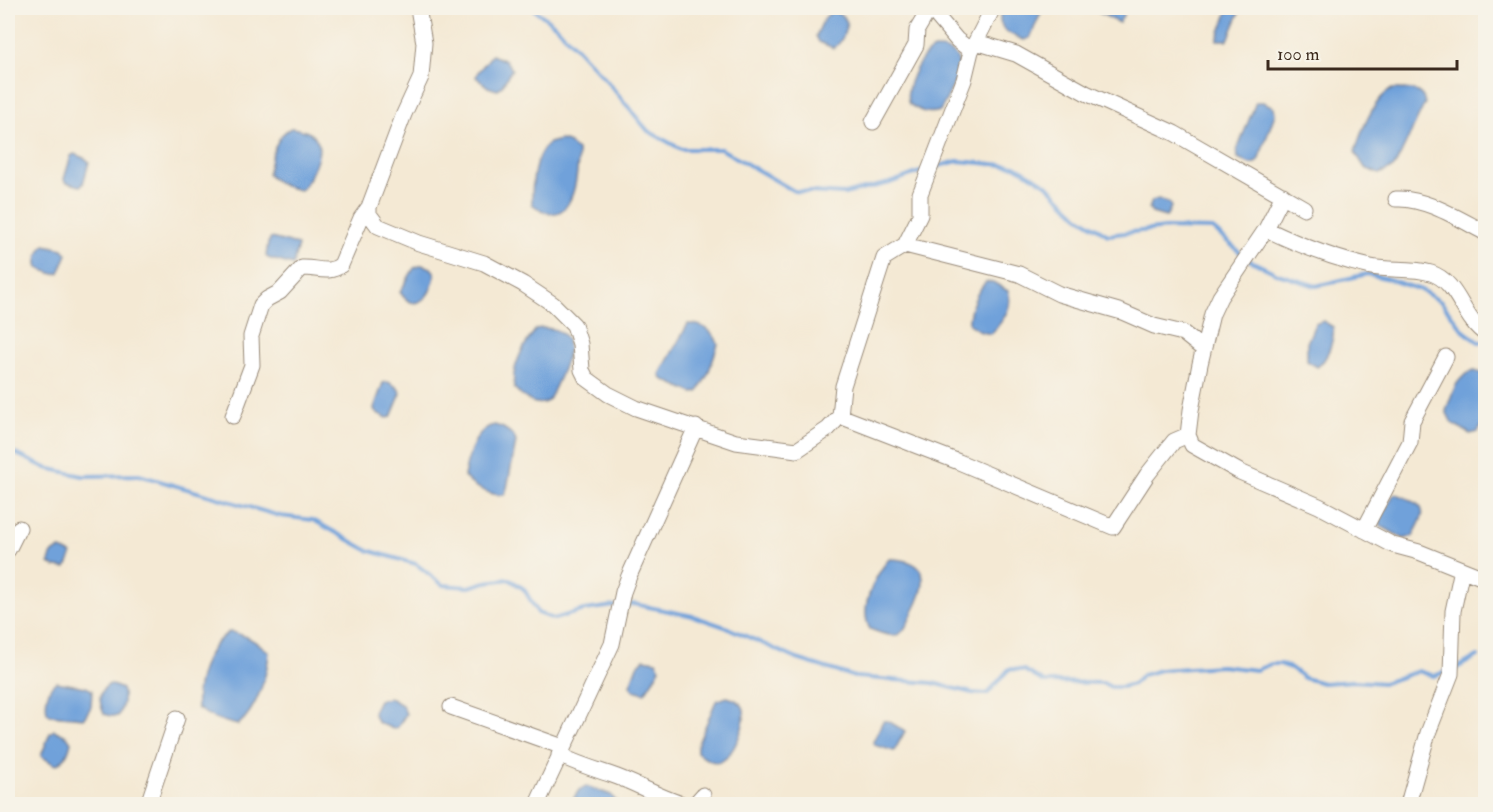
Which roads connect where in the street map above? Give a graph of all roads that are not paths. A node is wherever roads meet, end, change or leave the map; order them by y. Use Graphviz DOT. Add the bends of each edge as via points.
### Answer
graph roads {
  1 [pos="418,8"];
  2 [pos="930,8"];
  3 [pos="993,8"];
  4 [pos="974,46"];
  5 [pos="873,122"];
  6 [pos="1283,195"];
  7 [pos="1396,199"];
  8 [pos="369,207"];
  9 [pos="1304,207"];
  10 [pos="1266,229"];
  11 [pos="1485,233"];
  12 [pos="905,245"];
  13 [pos="1485,334"];
  14 [pos="1203,349"];
  15 [pos="1446,357"];
  16 [pos="233,416"];
  17 [pos="840,416"];
  18 [pos="696,427"];
  19 [pos="1188,435"];
  20 [pos="19,528"];
  21 [pos="1365,530"];
  22 [pos="8,546"];
  23 [pos="1462,569"];
  24 [pos="1485,579"];
  25 [pos="451,707"];
  26 [pos="177,718"];
  27 [pos="561,751"];
  28 [pos="148,804"];
  29 [pos="537,804"];
  30 [pos="682,804"];
  31 [pos="1408,804"];
  1 -- 8 [label="street" via="424,43 421,77"];
  2 -- 4 [label="street" via="957,40"];
  2 -- 5 [label="street" via="917,30 916,45"];
  3 -- 4 [label="street"];
  4 -- 6 [label="street" via="1016,54 1086,93 1174,134"];
  4 -- 12 [label="street" via="920,194 920,215"];
  6 -- 9 [label="street"];
  6 -- 10 [label="street"];
  7 -- 11 [label="street" via="1413,200 1442,211"];
  8 -- 16 [label="street" via="341,265 328,271 302,268 280,292 261,305 251,336 252,365"];
  8 -- 18 [label="street" via="378,226 484,263 553,304 574,325 586,378 636,408"];
  10 -- 13 [label="street" via="1298,245 1371,267 1431,273 1447,283 1476,327"];
  10 -- 14 [label="street" via="1220,297"];
  12 -- 14 [label="street" via="1019,274 1059,294 1183,333"];
  12 -- 17 [label="street" via="884,258 843,386"];
  14 -- 19 [label="street"];
  15 -- 21 [label="street" via="1412,421 1410,442"];
  17 -- 18 [label="street" via="797,450 736,442"];
  17 -- 19 [label="street" via="1113,527 1174,441"];
  18 -- 27 [label="street" via="623,592 612,644"];
  19 -- 21 [label="street" via="1192,445 1210,457"];
  20 -- 22 [label="street"];
  21 -- 23 [label="street" via="1393,545"];
  23 -- 24 [label="street"];
  23 -- 31 [label="street" via="1453,611 1450,668"];
  25 -- 27 [label="street"];
  26 -- 28 [label="street"];
  27 -- 29 [label="street"];
  27 -- 30 [label="street" via="582,766"];
}
